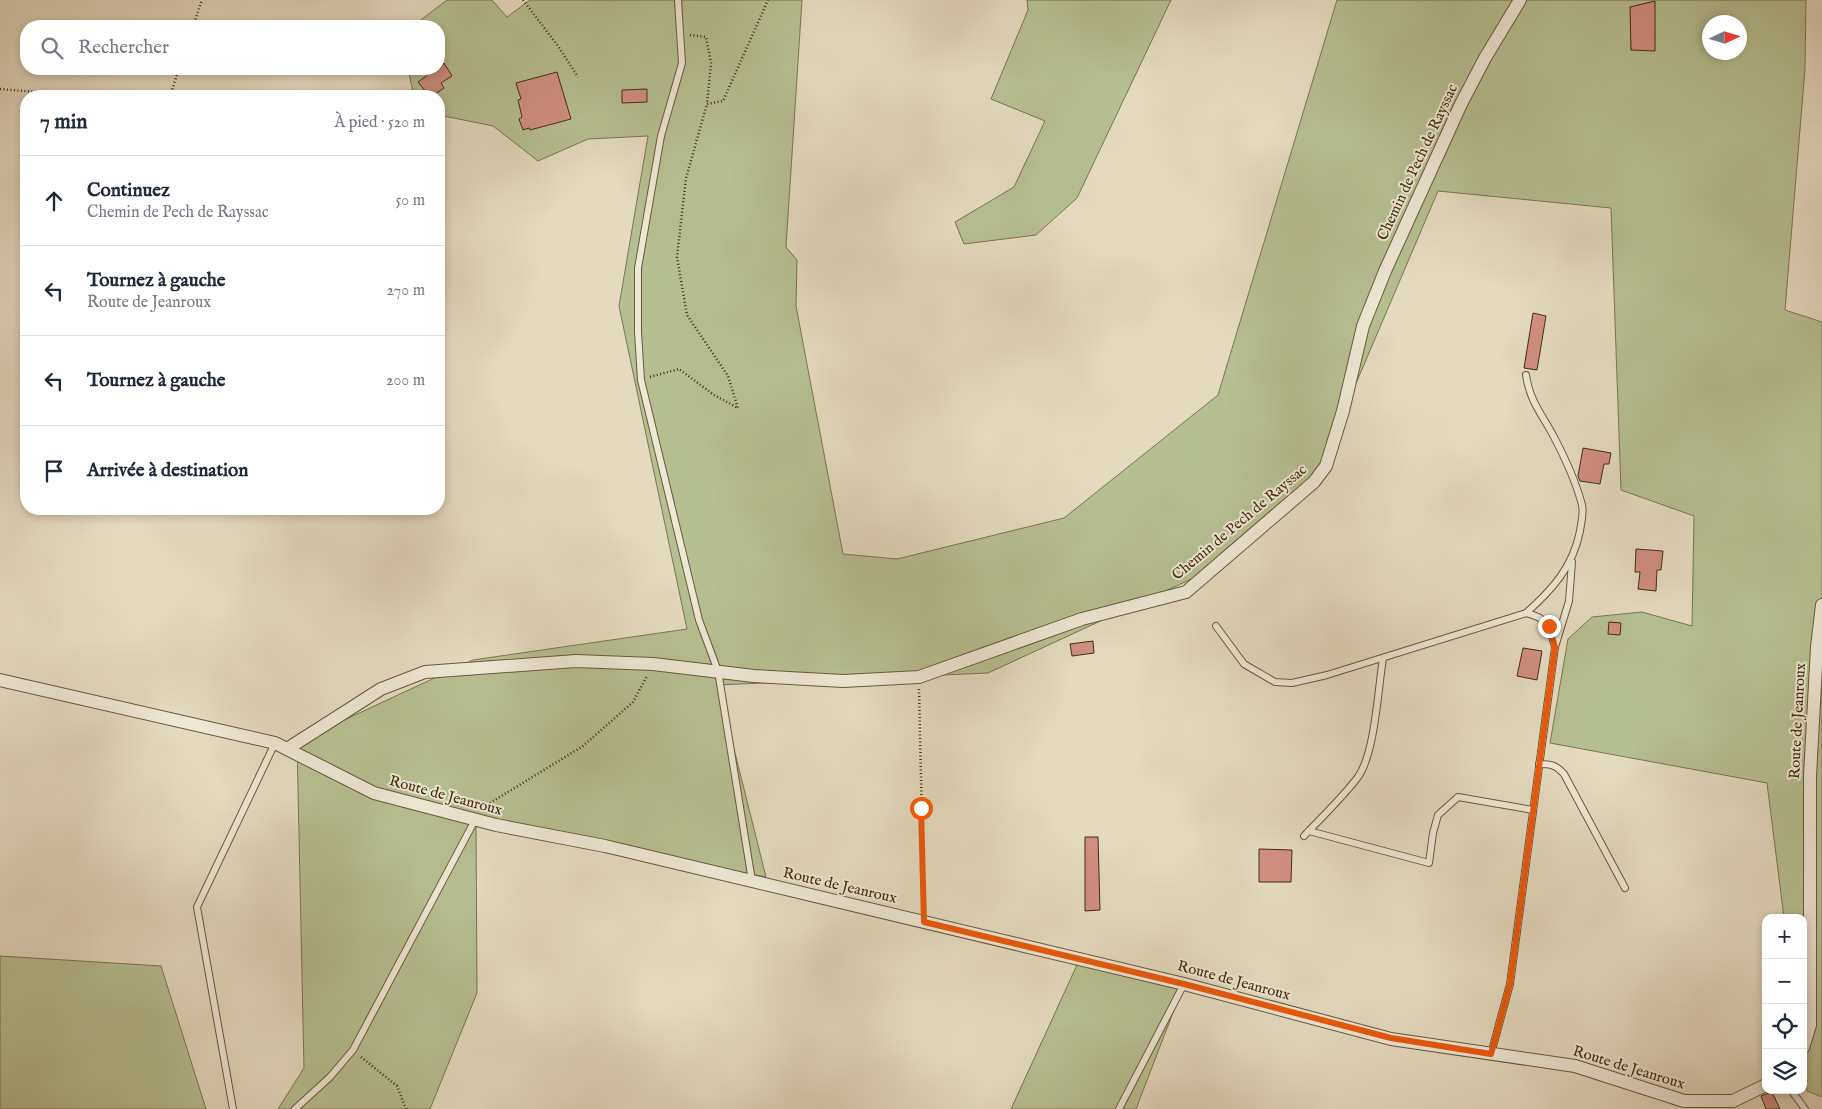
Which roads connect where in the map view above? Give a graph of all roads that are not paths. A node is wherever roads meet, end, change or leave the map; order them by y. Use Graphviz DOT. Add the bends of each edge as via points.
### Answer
graph roads {
  1 [pos="678,0"];
  2 [pos="1520,0"];
  3 [pos="1526,375"];
  4 [pos="1572,558"];
  5 [pos="1822,605"];
  6 [pos="1526,613"];
  7 [pos="1216,626"];
  8 [pos="1555,647"];
  9 [pos="1383,658"];
  10 [pos="718,671"];
  11 [pos="0,680"];
  12 [pos="274,743"];
  13 [pos="287,749"];
  14 [pos="1539,764"];
  15 [pos="1533,810"];
  16 [pos="475,820"];
  17 [pos="1309,831"];
  18 [pos="1304,836"];
  19 [pos="752,881"];
  20 [pos="1625,888"];
  21 [pos="1184,984"];
  22 [pos="1807,1035"];
  23 [pos="1491,1054"];
  24 [pos="1762,1087"];
  25 [pos="1793,1094"];
  26 [pos="233,1109"];
  27 [pos="295,1109"];
  28 [pos="1119,1109"];
  29 [pos="1805,1109"];
  1 -- 10 [label="lane" via="682,63 661,136 638,268 638,332 641,380 699,620"];
  2 -- 10 [label="street, Chemin de Pech de Rayssac" via="1461,104 1385,272 1363,326 1326,466 1314,482 1186,592 1082,619 919,677 843,681"];
  3 -- 4 [label="lane" via="1529,392 1564,458 1582,506 1579,537"];
  4 -- 6 [label="lane" via="1549,592"];
  4 -- 8 [label="lane" via="1570,601"];
  5 -- 22 [label="street, Route de Jeanroux" via="1810,776 1810,1025"];
  6 -- 8 [label="lane" via="1539,616 1549,626"];
  6 -- 9 [label="lane"];
  7 -- 9 [label="lane" via="1244,664 1275,682 1292,684"];
  8 -- 14 [label="lane"];
  9 -- 17 [label="lane" via="1366,762 1358,776"];
  10 -- 13 [label="street, Chemin de Pech de Rayssac" via="576,661 425,672 381,689"];
  10 -- 19 [label="lane"];
  11 -- 12 [label="street, Route de Jeanroux"];
  12 -- 13 [label="street, Route de Jeanroux"];
  12 -- 26 [label="lane" via="197,907"];
  13 -- 16 [label="street, Route de Jeanroux" via="374,793"];
  14 -- 15 [label="lane"];
  14 -- 20 [label="lane" via="1558,766 1564,774"];
  15 -- 17 [label="lane" via="1458,797 1438,815 1429,863"];
  15 -- 23 [label="lane" via="1510,984"];
  16 -- 19 [label="street, Route de Jeanroux" via="605,846"];
  16 -- 27 [label="lane" via="352,1050 330,1077"];
  17 -- 18 [label="lane"];
  19 -- 21 [label="street, Route de Jeanroux"];
  21 -- 23 [label="street, Route de Jeanroux" via="1391,1038"];
  21 -- 28 [label="lane"];
  23 -- 24 [label="street, Route de Jeanroux" via="1575,1066 1684,1101 1733,1100"];
  25 -- 29 [label="lane"];
}
